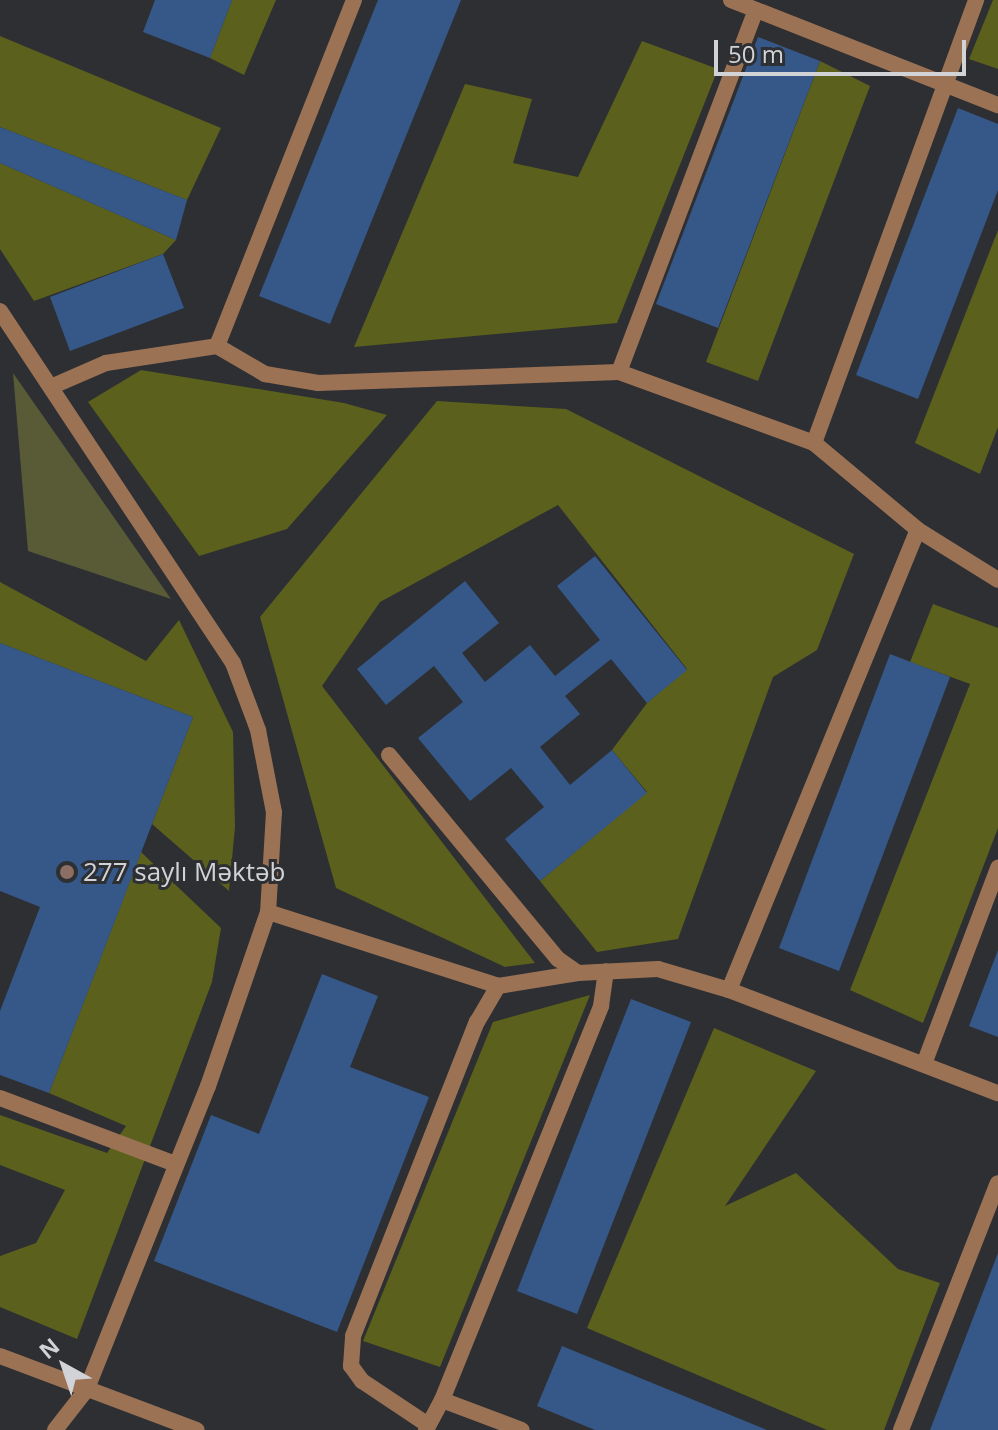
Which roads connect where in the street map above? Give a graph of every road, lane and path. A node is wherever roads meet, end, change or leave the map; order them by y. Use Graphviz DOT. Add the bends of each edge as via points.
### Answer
graph roads {
  1 [pos="354,0"];
  2 [pos="731,0"];
  3 [pos="976,0"];
  4 [pos="756,10"];
  5 [pos="943,83"];
  6 [pos="998,105"];
  7 [pos="0,311"];
  8 [pos="217,346"];
  9 [pos="619,372"];
  10 [pos="53,386"];
  11 [pos="814,443"];
  12 [pos="918,530"];
  13 [pos="998,580"];
  14 [pos="389,755"];
  15 [pos="998,868"];
  16 [pos="268,912"];
  17 [pos="606,971"];
  18 [pos="578,973"];
  19 [pos="498,986"];
  20 [pos="729,990"];
  21 [pos="924,1064"];
  22 [pos="998,1093"];
  23 [pos="0,1098"];
  24 [pos="176,1164"];
  25 [pos="998,1183"];
  26 [pos="0,1356"];
  27 [pos="87,1389"];
  28 [pos="442,1400"];
  29 [pos="427,1428"];
  30 [pos="55,1430"];
  31 [pos="197,1430"];
  32 [pos="522,1430"];
  33 [pos="901,1430"];
  1 -- 8 [label="street"];
  2 -- 4 [label="street"];
  3 -- 5 [label="street"];
  4 -- 5 [label="street"];
  4 -- 9 [label="street"];
  5 -- 6 [label="street"];
  5 -- 11 [label="street"];
  7 -- 10 [label="street"];
  8 -- 9 [label="street" via="265,374 318,383"];
  8 -- 10 [label="street" via="106,363"];
  9 -- 11 [label="street"];
  10 -- 16 [label="street" via="233,663 258,730 274,812"];
  11 -- 12 [label="street"];
  12 -- 13 [label="street"];
  12 -- 20 [label="street"];
  14 -- 18 [label="street" via="558,959"];
  15 -- 21 [label="street"];
  16 -- 19 [label="street"];
  16 -- 24 [label="street"];
  17 -- 18 [label="street"];
  17 -- 20 [label="street" via="658,969"];
  17 -- 28 [label="street" via="601,1006"];
  18 -- 19 [label="street"];
  19 -- 29 [label="street" via="477,1022 353,1336 351,1366 362,1381"];
  20 -- 21 [label="street"];
  21 -- 22 [label="street"];
  23 -- 24 [label="street"];
  24 -- 27 [label="street"];
  25 -- 33 [label="street"];
  26 -- 27 [label="street"];
  27 -- 30 [label="street"];
  27 -- 31 [label="street"];
  28 -- 29 [label="street"];
  28 -- 32 [label="street"];
}
